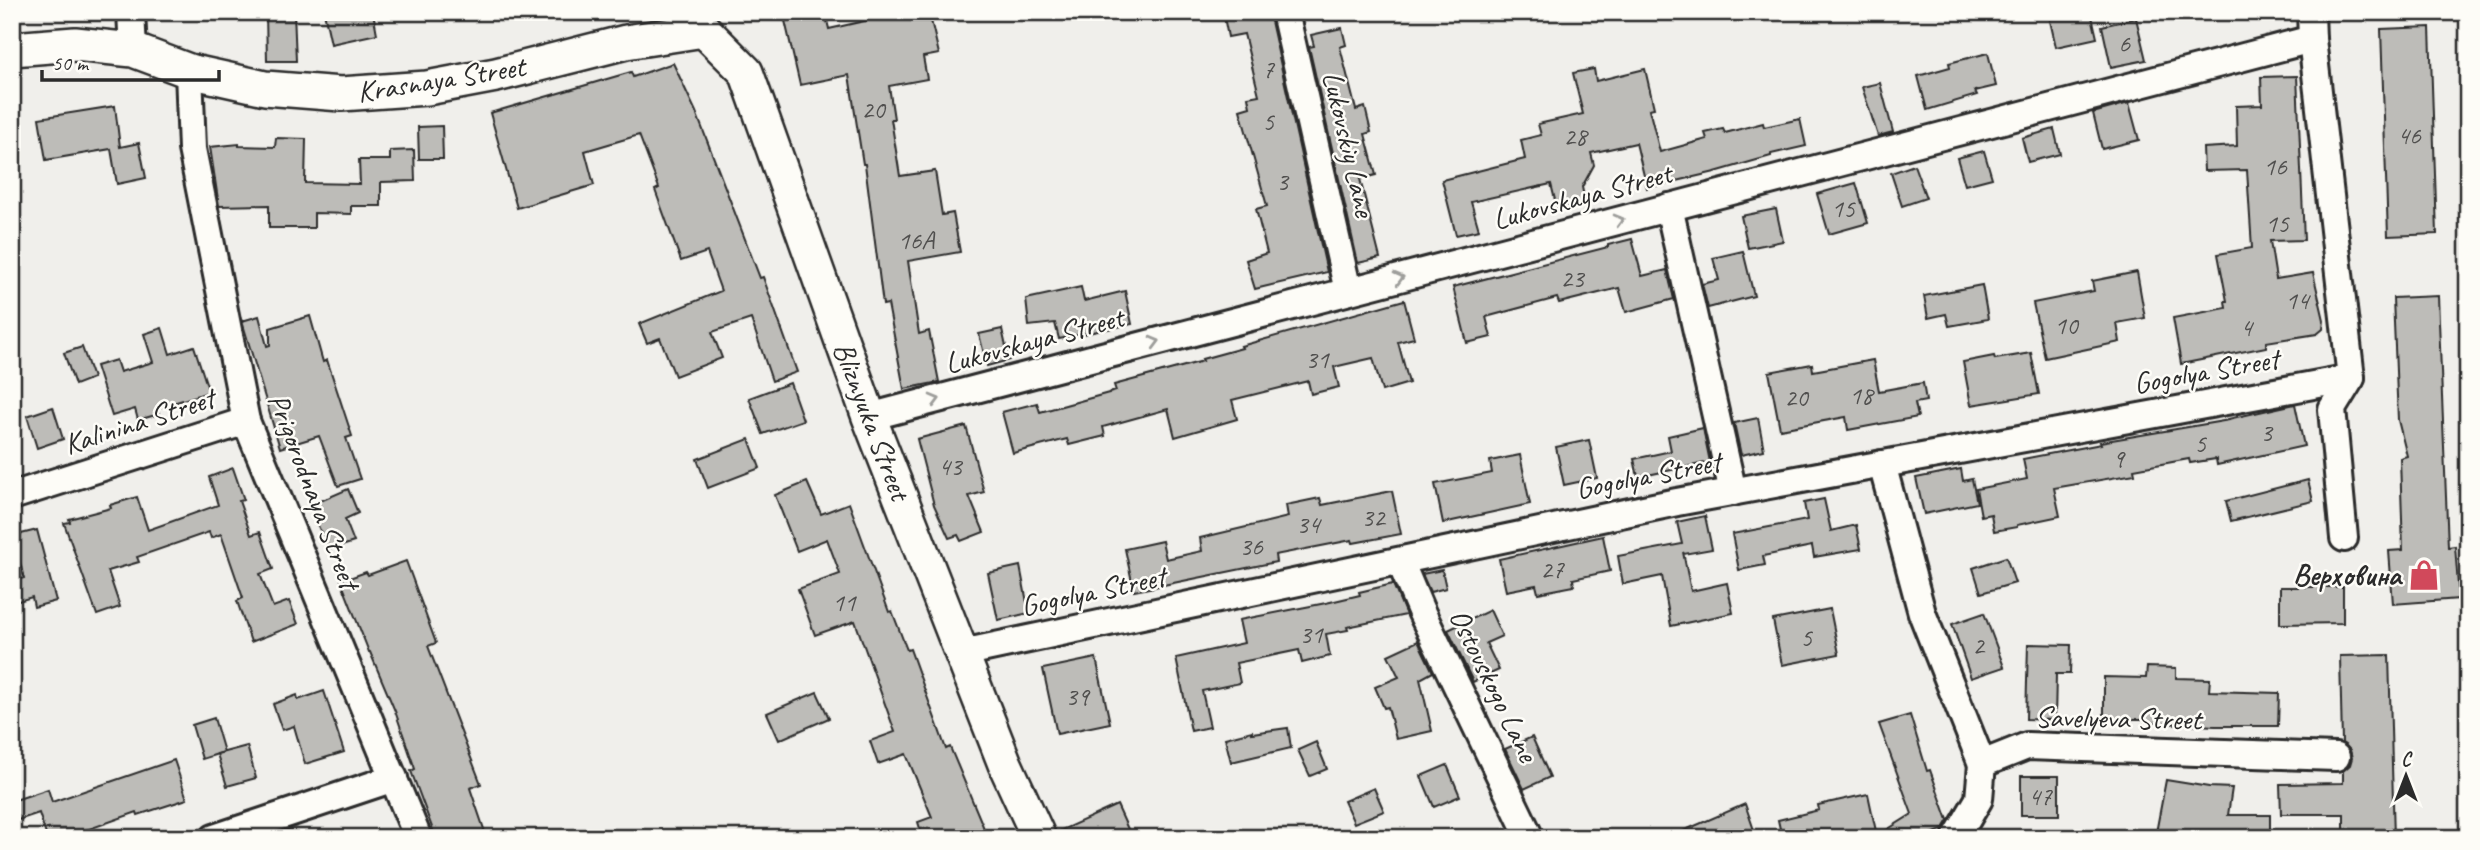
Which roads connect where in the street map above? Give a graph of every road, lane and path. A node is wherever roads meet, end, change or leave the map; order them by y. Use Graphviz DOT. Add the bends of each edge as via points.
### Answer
graph roads {
  1 [pos="131,12"];
  2 [pos="1285,12"];
  3 [pos="2311,12"];
  4 [pos="707,21"];
  5 [pos="2312,39"];
  6 [pos="12,48"];
  7 [pos="133,50"];
  8 [pos="189,71"];
  9 [pos="1669,207"];
  10 [pos="1348,291"];
  11 [pos="2351,378"];
  12 [pos="869,417"];
  13 [pos="246,421"];
  14 [pos="1882,464"];
  15 [pos="1733,492"];
  16 [pos="12,496"];
  17 [pos="2344,538"];
  18 [pos="1400,561"];
  19 [pos="962,653"];
  20 [pos="2336,757"];
  21 [pos="1982,764"];
  22 [pos="394,778"];
  23 [pos="214,838"];
  24 [pos="418,838"];
  25 [pos="1040,838"];
  26 [pos="1530,838"];
  27 [pos="1956,838"];
  1 -- 7 [label="street"];
  2 -- 10 [label="street, Lukovskiy Lane"];
  3 -- 5 [label="street"];
  4 -- 8 [label="street, Krasnaya Street" via="427,88 341,94 265,88"];
  4 -- 12 [label="street, Bliznyuka Street" via="746,72"];
  5 -- 9 [label="street, Lukovskaya Street"];
  5 -- 11 [label="street"];
  6 -- 7 [label="street, Krasnaya Street" via="75,44"];
  7 -- 8 [label="street, Krasnaya Street"];
  8 -- 13 [label="street, Prigorodnaya Street" via="192,149"];
  10 -- 9 [label="street, Lukovskaya Street, one-way"];
  9 -- 15 [label="street"];
  12 -- 10 [label="street, Lukovskaya Street, one-way"];
  11 -- 14 [label="street, Gogolya Street"];
  11 -- 17 [label="street" via="2332,409"];
  12 -- 19 [label="street, Bliznyuka Street"];
  13 -- 16 [label="street, Kalinina Street"];
  13 -- 22 [label="street, Prigorodnaya Street"];
  14 -- 15 [label="street, Gogolya Street"];
  14 -- 21 [label="street" via="1922,613"];
  15 -- 18 [label="street, Gogolya Street"];
  18 -- 19 [label="street, Gogolya Street"];
  18 -- 26 [label="street, Ostovskogo Lane"];
  19 -- 25 [label="street, Bliznyuka Street" via="1005,764"];
  20 -- 21 [label="street, Savelyeva Street" via="2027,746"];
  21 -- 27 [label="street" via="1979,799"];
  22 -- 23 [label="street"];
  22 -- 24 [label="street, Prigorodnaya Street"];
}
